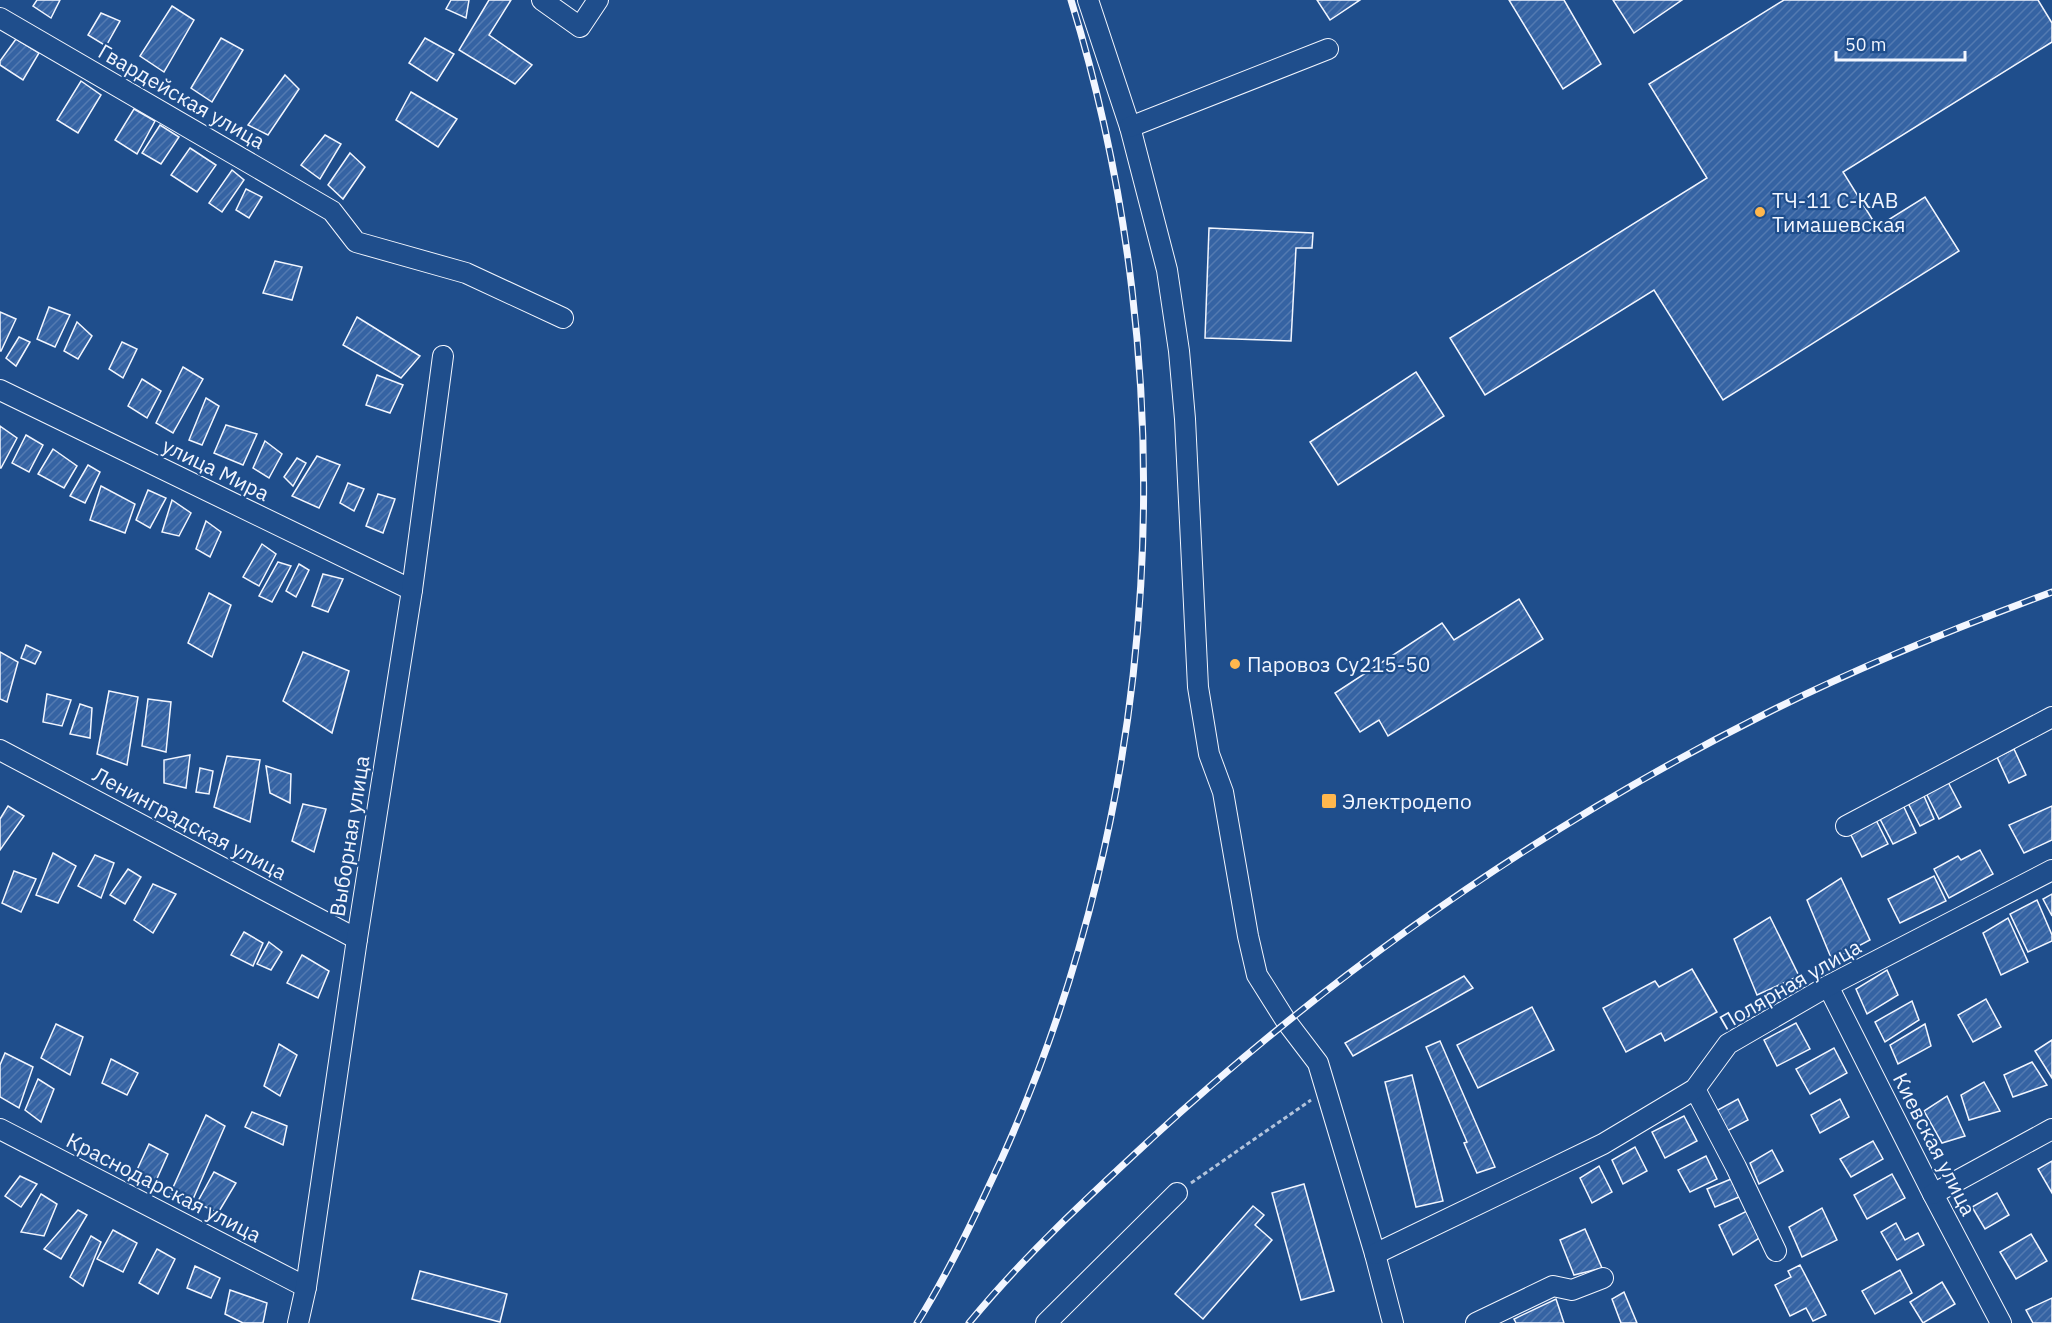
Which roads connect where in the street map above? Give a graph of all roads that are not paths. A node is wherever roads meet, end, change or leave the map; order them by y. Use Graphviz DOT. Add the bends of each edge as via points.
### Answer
graph roads {
  1 [pos="542,0"];
  2 [pos="598,0"];
  3 [pos="1088,0"];
  4 [pos="0,18"];
  5 [pos="1328,49"];
  6 [pos="1130,127"];
  7 [pos="563,318"];
  8 [pos="443,356"];
  9 [pos="0,390"];
  10 [pos="412,590"];
  11 [pos="2052,717"];
  12 [pos="0,750"];
  13 [pos="1846,826"];
  14 [pos="2052,870"];
  15 [pos="357,939"];
  16 [pos="1828,986"];
  17 [pos="1695,1089"];
  18 [pos="0,1129"];
  19 [pos="2052,1129"];
  20 [pos="1177,1193"];
  21 [pos="1933,1194"];
  22 [pos="1776,1251"];
  23 [pos="1375,1254"];
  24 [pos="1603,1278"];
  25 [pos="306,1287"];
  26 [pos="298,1323"];
  27 [pos="1046,1323"];
  28 [pos="1393,1323"];
  29 [pos="1476,1323"];
  30 [pos="2001,1323"];
  1 -- 2 [label="street" via="580,27"];
  3 -- 6 [label="street"];
  4 -- 7 [label="street, Гвардейская улица" via="332,211 356,242 466,273"];
  5 -- 6 [label="street"];
  6 -- 23 [label="street" via="1167,270 1179,351 1198,687 1209,754 1223,792 1246,926 1257,975 1318,1063"];
  8 -- 10 [label="street, Выборная улица"];
  9 -- 10 [label="street, улица Мира"];
  10 -- 15 [label="street, Выборная улица"];
  11 -- 13 [label="street"];
  12 -- 15 [label="street, Ленинградская улица"];
  14 -- 16 [label="street, Полярная улица"];
  15 -- 25 [label="street, Выборная улица"];
  16 -- 17 [label="street, Полярная улица" via="1728,1044"];
  16 -- 21 [label="street, Киевская улица"];
  17 -- 22 [label="street"];
  17 -- 23 [label="street, Полярная улица" via="1603,1144"];
  18 -- 25 [label="street, Краснодарская улица"];
  19 -- 21 [label="street"];
  20 -- 27 [label="street"];
  21 -- 30 [label="street, Киевская улица"];
  23 -- 28 [label="street"];
  24 -- 29 [label="street" via="1572,1290 1553,1286"];
  25 -- 26 [label="street, Выборная улица"];
}
